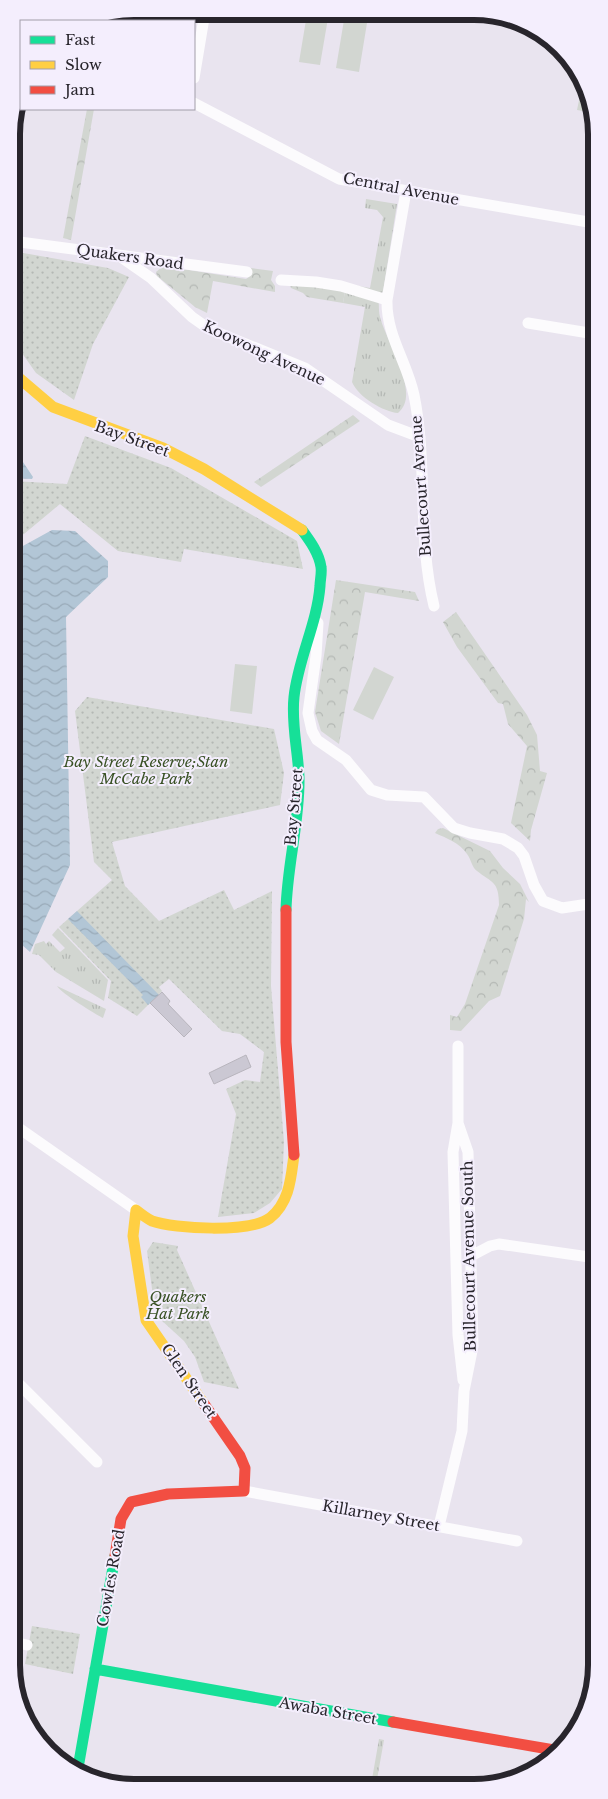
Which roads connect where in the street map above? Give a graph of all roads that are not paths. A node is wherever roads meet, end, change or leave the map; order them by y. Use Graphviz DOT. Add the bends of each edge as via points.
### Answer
graph roads {
  1 [pos="204,20"];
  2 [pos="195,72"];
  3 [pos="195,104"];
  4 [pos="406,191"];
  5 [pos="588,223"];
  6 [pos="20,242"];
  7 [pos="118,255"];
  8 [pos="248,272"];
  9 [pos="281,280"];
  10 [pos="387,300"];
  11 [pos="528,323"];
  12 [pos="588,333"];
  13 [pos="20,379"];
  14 [pos="420,437"];
  15 [pos="434,606"];
  16 [pos="318,608"];
  17 [pos="588,904"];
  18 [pos="458,1046"];
  19 [pos="458,1123"];
  20 [pos="20,1129"];
  21 [pos="136,1210"];
  22 [pos="471,1256"];
  23 [pos="588,1257"];
  24 [pos="20,1385"];
  25 [pos="464,1391"];
  26 [pos="97,1462"];
  27 [pos="244,1491"];
  28 [pos="439,1526"];
  29 [pos="517,1541"];
  30 [pos="20,1644"];
  31 [pos="26,1645"];
  32 [pos="96,1669"];
  33 [pos="551,1749"];
  34 [pos="79,1765"];
  1 -- 2 [label="street"];
  3 -- 4 [label="street, Central Avenue" via="339,179"];
  4 -- 5 [label="street, Central Avenue"];
  4 -- 10 [label="street, Bullecourt Avenue"];
  6 -- 7 [label="street, Quakers Road"];
  7 -- 8 [label="street, Quakers Road"];
  7 -- 14 [label="street, Koowong Avenue" via="151,278 208,329 305,368 388,425"];
  9 -- 10 [label="street" via="341,286"];
  10 -- 14 [label="street, Bullecourt Avenue" via="386,316 408,374"];
  11 -- 12 [label="street"];
  13 -- 16 [label="street, Bay Street" via="53,407 163,448 204,469 301,529 313,544 321,566"];
  14 -- 15 [label="street, Bullecourt Avenue" via="426,574"];
  16 -- 17 [label="street" via="316,656 308,713 317,740 346,760 371,790 387,796 424,797 454,828 511,843 524,856 543,901 562,908"];
  16 -- 21 [label="street, Bay Street" via="298,671 294,698 293,724 299,778 285,921 286,1042 295,1148 289,1194 270,1218 247,1227 164,1224 150,1220"];
  18 -- 19 [label="street, Bullecourt Avenue South"];
  19 -- 22 [label="street, Bullecourt Avenue South" via="468,1152"];
  19 -- 25 [label="street, Bullecourt Avenue South" via="452,1152 458,1334"];
  20 -- 21 [label="street"];
  21 -- 27 [label="street, Glen Street" via="133,1236 146,1320 240,1456 244,1468"];
  22 -- 23 [label="street" via="499,1244"];
  22 -- 25 [label="street, Bullecourt Avenue South" via="473,1346"];
  24 -- 26 [label="street"];
  25 -- 28 [label="street, Bullecourt Avenue South" via="462,1431"];
  27 -- 28 [label="street, Killarney Street"];
  27 -- 32 [label="street, Cowles Road" via="182,1493 135,1500 128,1505 121,1519"];
  28 -- 29 [label="street, Killarney Street"];
  30 -- 31 [label="street"];
  32 -- 33 [label="street, Awaba Street"];
  32 -- 34 [label="street, Cowles Road"];
}
